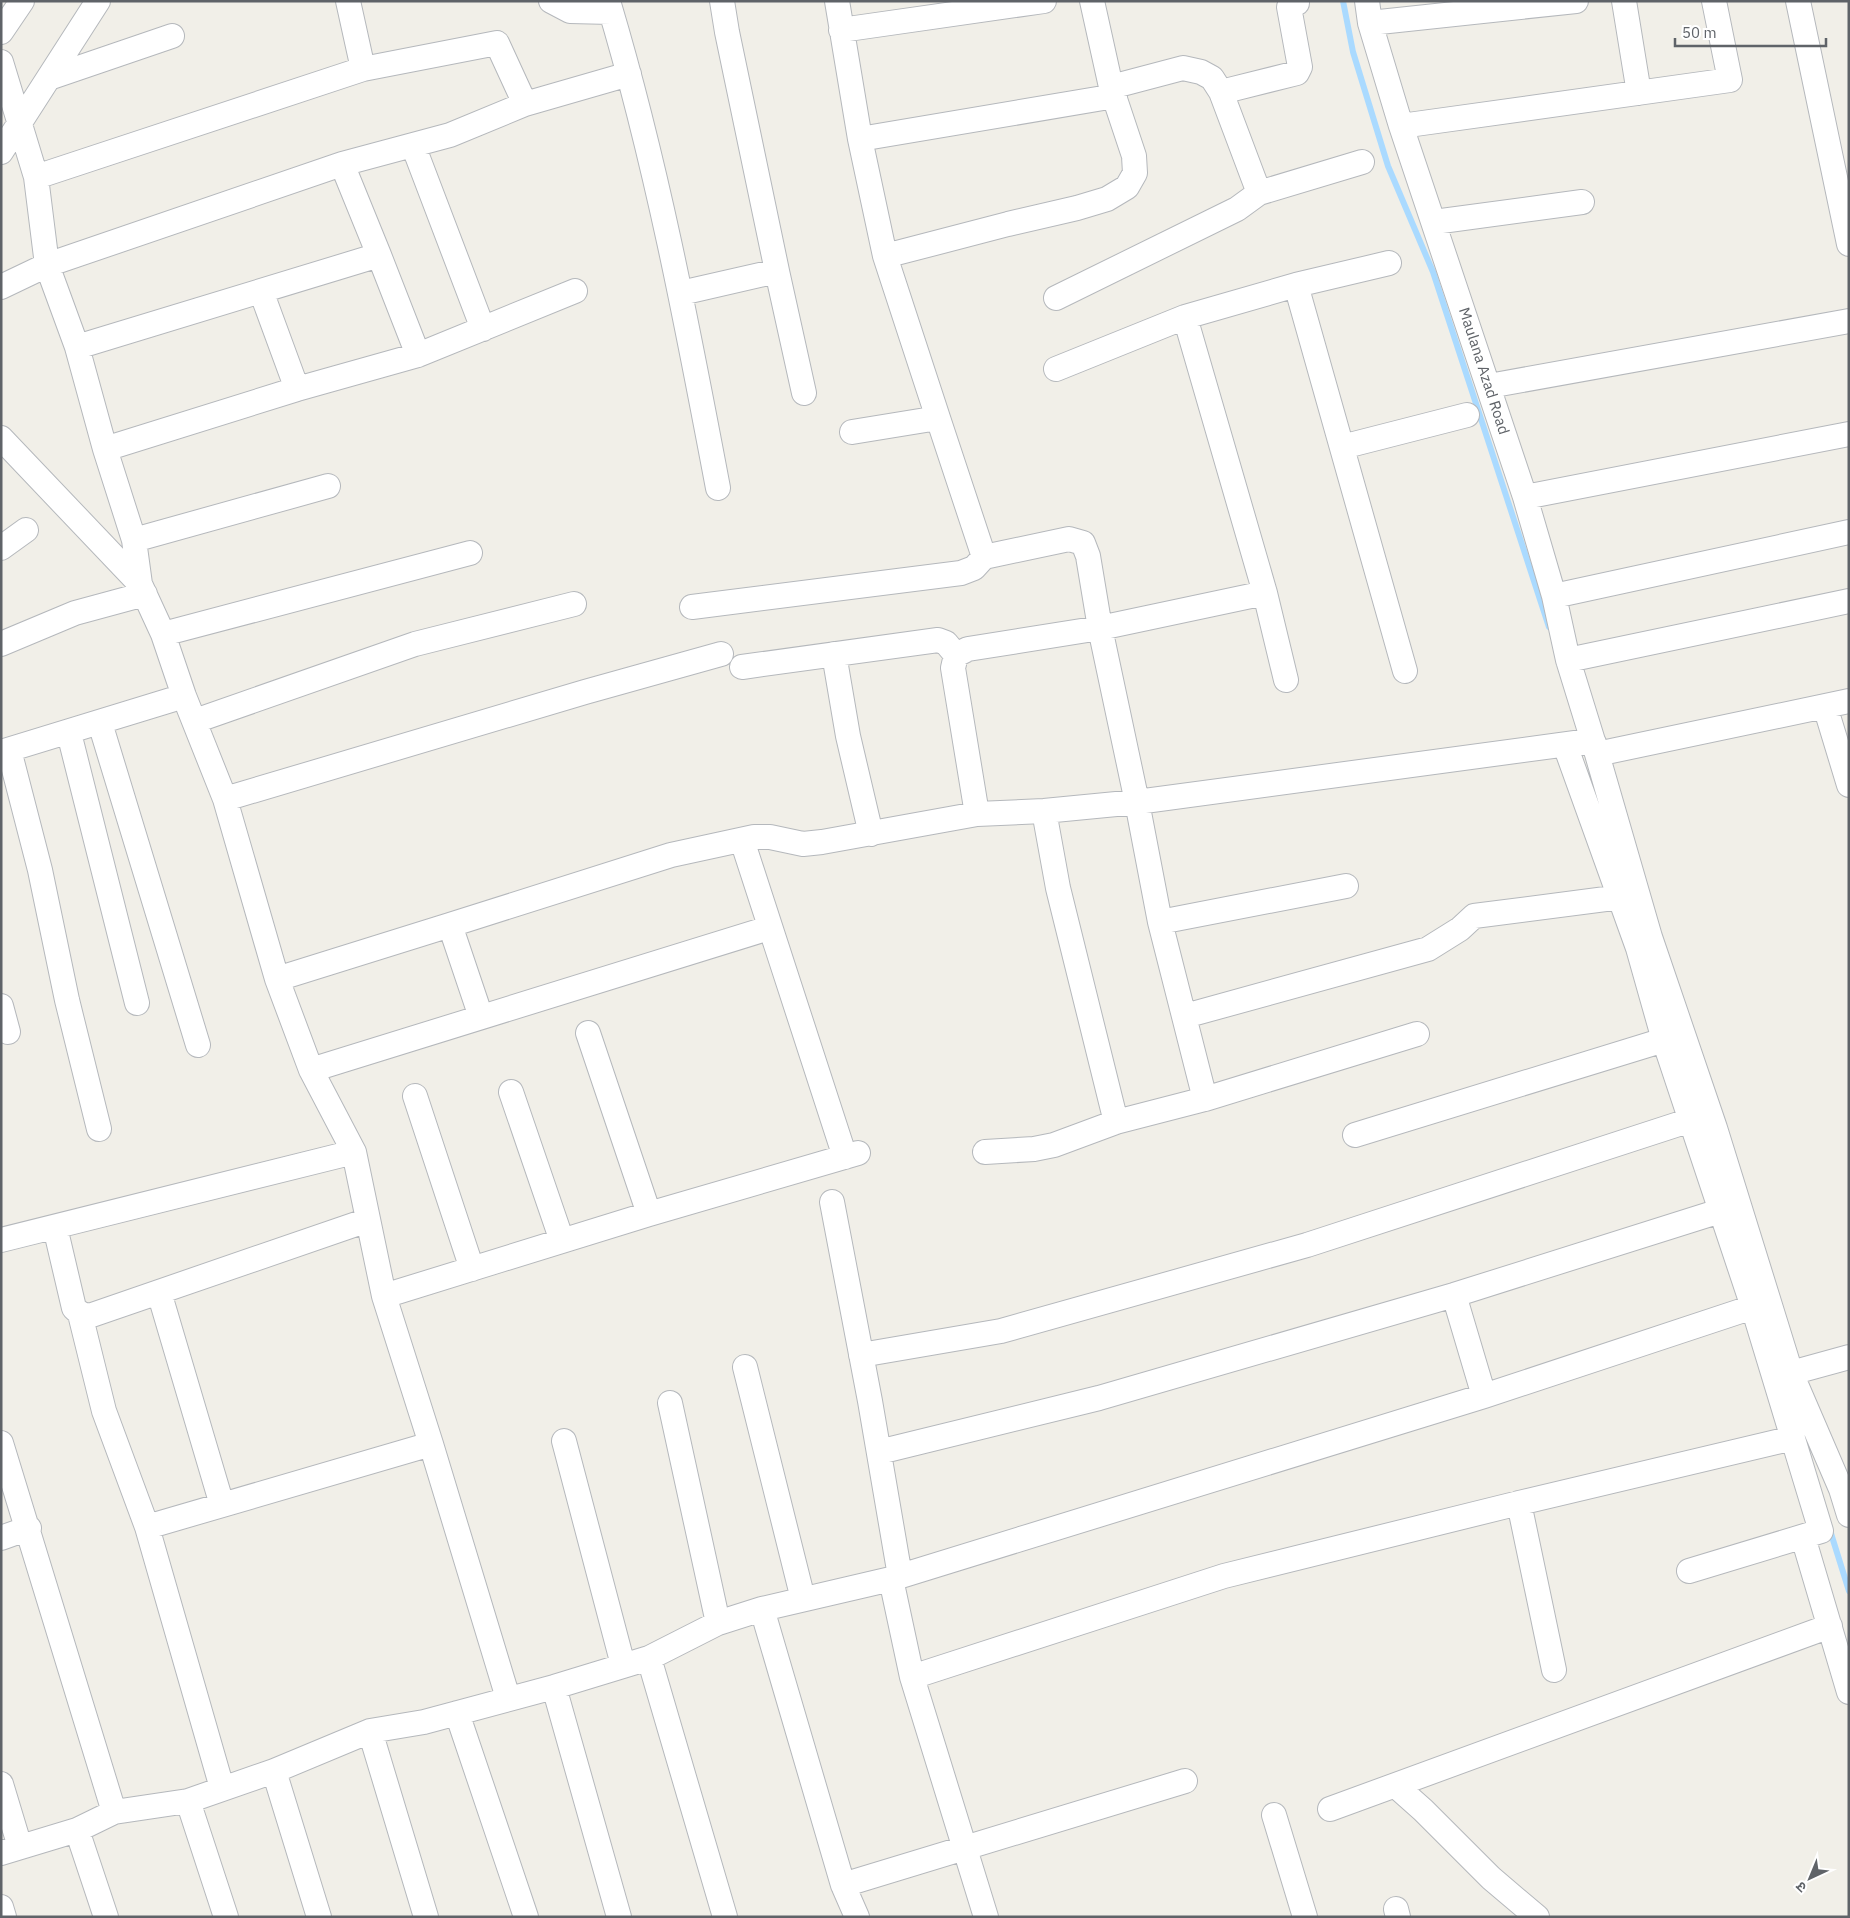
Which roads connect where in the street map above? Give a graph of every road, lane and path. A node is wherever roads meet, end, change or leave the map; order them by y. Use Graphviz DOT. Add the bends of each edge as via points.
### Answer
graph roads {
  1 [pos="22,1"];
  2 [pos="98,1"];
  3 [pos="348,1"];
  4 [pos="551,1"];
  5 [pos="722,1"];
  6 [pos="837,1"];
  7 [pos="1044,1"];
  8 [pos="1092,1"];
  9 [pos="1297,1"];
  10 [pos="1576,1"];
  11 [pos="1624,1"];
  12 [pos="1714,1"];
  13 [pos="1798,1"];
  14 [pos="610,7"];
  15 [pos="1369,12"];
  16 [pos="841,30"];
  17 [pos="1,32"];
  18 [pos="172,36"];
  19 [pos="1,62"];
  20 [pos="363,69"];
  21 [pos="629,74"];
  22 [pos="49,78"];
  23 [pos="1113,91"];
  24 [pos="1221,92"];
  25 [pos="1639,93"];
  26 [pos="525,104"];
  27 [pos="20,124"];
  28 [pos="1401,126"];
  29 [pos="860,139"];
  30 [pos="413,145"];
  31 [pos="1,152"];
  32 [pos="1362,162"];
  33 [pos="342,164"];
  34 [pos="36,176"];
  35 [pos="1259,193"];
  36 [pos="1582,202"];
  37 [pos="1434,222"];
  38 [pos="1849,244"];
  39 [pos="379,254"];
  40 [pos="885,256"];
  41 [pos="1389,263"];
  42 [pos="47,265"];
  43 [pos="777,271"];
  44 [pos="1296,285"];
  45 [pos="1,287"];
  46 [pos="261,291"];
  47 [pos="575,291"];
  48 [pos="681,293"];
  49 [pos="1056,298"];
  50 [pos="1185,317"];
  51 [pos="1849,321"];
  52 [pos="483,329"];
  53 [pos="77,347"];
  54 [pos="418,355"];
  55 [pos="1056,369"];
  56 [pos="1489,386"];
  57 [pos="297,390"];
  58 [pos="804,393"];
  59 [pos="1467,416"];
  60 [pos="938,418"];
  61 [pos="852,432"];
  62 [pos="1849,434"];
  63 [pos="1,438"];
  64 [pos="1342,447"];
  65 [pos="105,449"];
  66 [pos="328,486"];
  67 [pos="718,488"];
  68 [pos="1525,497"];
  69 [pos="26,530"];
  70 [pos="1849,532"];
  71 [pos="134,540"];
  72 [pos="1,548"];
  73 [pos="470,553"];
  74 [pos="984,557"];
  75 [pos="143,589"];
  76 [pos="1265,593"];
  77 [pos="1554,596"];
  78 [pos="1849,602"];
  79 [pos="574,604"];
  80 [pos="692,607"];
  81 [pos="1100,628"];
  82 [pos="163,634"];
  83 [pos="1,644"];
  84 [pos="721,654"];
  85 [pos="834,654"];
  86 [pos="956,655"];
  87 [pos="1568,660"];
  88 [pos="742,667"];
  89 [pos="1406,671"];
  90 [pos="1286,680"];
  91 [pos="184,696"];
  92 [pos="1849,700"];
  93 [pos="1825,706"];
  94 [pos="195,721"];
  95 [pos="100,723"];
  96 [pos="69,733"];
  97 [pos="1584,746"];
  98 [pos="5,751"];
  99 [pos="1849,785"];
  100 [pos="225,799"];
  101 [pos="1138,802"];
  102 [pos="1044,811"];
  103 [pos="977,814"];
  104 [pos="871,834"];
  105 [pos="742,840"];
  106 [pos="1346,886"];
  107 [pos="1621,898"];
  108 [pos="1160,922"];
  109 [pos="450,925"];
  110 [pos="769,928"];
  111 [pos="277,979"];
  112 [pos="137,1003"];
  113 [pos="1,1006"];
  114 [pos="1185,1016"];
  115 [pos="481,1017"];
  116 [pos="8,1032"];
  117 [pos="588,1033"];
  118 [pos="1417,1034"];
  119 [pos="1664,1040"];
  120 [pos="198,1045"];
  121 [pos="311,1070"];
  122 [pos="511,1092"];
  123 [pos="415,1096"];
  124 [pos="1205,1100"];
  125 [pos="1691,1120"];
  126 [pos="1116,1122"];
  127 [pos="99,1129"];
  128 [pos="1355,1135"];
  129 [pos="354,1152"];
  130 [pos="985,1152"];
  131 [pos="832,1202"];
  132 [pos="1720,1211"];
  133 [pos="649,1214"];
  134 [pos="368,1220"];
  135 [pos="55,1227"];
  136 [pos="1,1240"];
  137 [pos="562,1241"];
  138 [pos="472,1269"];
  139 [pos="159,1292"];
  140 [pos="1454,1295"];
  141 [pos="384,1296"];
  142 [pos="1752,1307"];
  143 [pos="80,1314"];
  144 [pos="861,1356"];
  145 [pos="1849,1357"];
  146 [pos="745,1367"];
  147 [pos="1791,1373"];
  148 [pos="1484,1396"];
  149 [pos="670,1403"];
  150 [pos="1793,1438"];
  151 [pos="564,1441"];
  152 [pos="1,1443"];
  153 [pos="431,1444"];
  154 [pos="879,1452"];
  155 [pos="1845,1488"];
  156 [pos="1519,1503"];
  157 [pos="222,1505"];
  158 [pos="1849,1515"];
  159 [pos="147,1527"];
  160 [pos="29,1528"];
  161 [pos="1803,1537"];
  162 [pos="1,1538"];
  163 [pos="1688,1571"];
  164 [pos="895,1578"];
  165 [pos="803,1600"];
  166 [pos="762,1609"];
  167 [pos="718,1624"];
  168 [pos="1830,1626"];
  169 [pos="649,1658"];
  170 [pos="623,1666"];
  171 [pos="1554,1670"];
  172 [pos="912,1677"];
  173 [pos="554,1687"];
  174 [pos="1849,1692"];
  175 [pos="508,1698"];
  176 [pos="457,1713"];
  177 [pos="370,1731"];
  178 [pos="274,1771"];
  179 [pos="1185,1781"];
  180 [pos="1,1784"];
  181 [pos="1396,1786"];
  182 [pos="222,1788"];
  183 [pos="188,1801"];
  184 [pos="1330,1809"];
  185 [pos="114,1812"];
  186 [pos="1274,1815"];
  187 [pos="77,1830"];
  188 [pos="966,1849"];
  189 [pos="10,1850"];
  190 [pos="843,1885"];
  191 [pos="1,1907"];
  192 [pos="4,1917"];
  193 [pos="106,1917"];
  194 [pos="226,1917"];
  195 [pos="319,1917"];
  196 [pos="426,1917"];
  197 [pos="526,1917"];
  198 [pos="619,1917"];
  199 [pos="725,1917"];
  200 [pos="857,1917"];
  201 [pos="986,1917"];
  202 [pos="1306,1917"];
  203 [pos="1537,1917"];
  1 -- 17 [label="street"];
  2 -- 22 [label="street"];
  3 -- 20 [label="street"];
  4 -- 14 [label="street" via="570,11"];
  5 -- 43 [label="street"];
  6 -- 16 [label="street"];
  7 -- 16 [label="street"];
  8 -- 23 [label="street"];
  9 -- 24 [label="street" via="1289,7 1300,67 1297,73"];
  10 -- 15 [label="street"];
  11 -- 25 [label="street"];
  12 -- 25 [label="street" via="1730,80"];
  13 -- 38 [label="street"];
  14 -- 21 [label="street"];
  15 -- 28 [label="street, Maulana Azad Road"];
  16 -- 29 [label="street"];
  18 -- 22 [label="street"];
  19 -- 27 [label="street"];
  20 -- 26 [label="street" via="497,43"];
  20 -- 34 [label="street"];
  21 -- 26 [label="street"];
  21 -- 48 [label="street"];
  22 -- 27 [label="street"];
  23 -- 24 [label="street" via="1183,68 1212,78"];
  23 -- 29 [label="street"];
  23 -- 40 [label="street" via="1134,156 1135,173 1127,187 1107,199 1077,208"];
  24 -- 35 [label="street"];
  25 -- 28 [label="street"];
  26 -- 30 [label="street" via="450,135"];
  27 -- 31 [label="street"];
  27 -- 34 [label="street"];
  28 -- 37 [label="street, Maulana Azad Road"];
  29 -- 40 [label="street"];
  30 -- 33 [label="street"];
  30 -- 52 [label="street"];
  32 -- 35 [label="street"];
  33 -- 39 [label="street"];
  33 -- 42 [label="street"];
  34 -- 42 [label="street"];
  35 -- 49 [label="street" via="1237,209"];
  36 -- 37 [label="street"];
  37 -- 56 [label="street, Maulana Azad Road"];
  39 -- 46 [label="street"];
  39 -- 54 [label="street"];
  40 -- 60 [label="street"];
  41 -- 44 [label="street"];
  42 -- 45 [label="street"];
  42 -- 53 [label="street"];
  43 -- 48 [label="street"];
  43 -- 58 [label="street"];
  44 -- 50 [label="street"];
  44 -- 64 [label="street"];
  46 -- 53 [label="street"];
  46 -- 57 [label="street"];
  47 -- 52 [label="street"];
  48 -- 67 [label="street"];
  50 -- 55 [label="street"];
  50 -- 76 [label="street"];
  51 -- 56 [label="street"];
  52 -- 54 [label="street"];
  53 -- 65 [label="street"];
  54 -- 57 [label="street"];
  56 -- 68 [label="street, Maulana Azad Road"];
  57 -- 65 [label="street"];
  59 -- 64 [label="street"];
  60 -- 61 [label="street"];
  60 -- 74 [label="street"];
  62 -- 68 [label="street"];
  63 -- 75 [label="street"];
  64 -- 89 [label="street"];
  65 -- 71 [label="street"];
  66 -- 71 [label="street"];
  68 -- 77 [label="street, Maulana Azad Road"];
  69 -- 72 [label="street"];
  70 -- 77 [label="street"];
  71 -- 75 [label="street"];
  73 -- 82 [label="street"];
  74 -- 80 [label="street" via="974,568 961,573"];
  74 -- 81 [label="street" via="1069,539 1083,543"];
  75 -- 82 [label="street"];
  75 -- 83 [label="street"];
  76 -- 81 [label="street"];
  76 -- 90 [label="street"];
  77 -- 87 [label="street, Maulana Azad Road"];
  78 -- 87 [label="street"];
  79 -- 94 [label="street" via="415,644"];
  81 -- 86 [label="street" via="968,649"];
  81 -- 101 [label="street"];
  82 -- 91 [label="street"];
  84 -- 100 [label="street"];
  85 -- 86 [label="street" via="938,640 946,643"];
  85 -- 88 [label="street"];
  85 -- 104 [label="street" via="848,736"];
  86 -- 103 [label="street" via="953,668"];
  87 -- 97 [label="street, Maulana Azad Road"];
  91 -- 94 [label="street"];
  91 -- 95 [label="street"];
  92 -- 93 [label="street"];
  93 -- 97 [label="street"];
  93 -- 99 [label="street"];
  94 -- 100 [label="street"];
  95 -- 96 [label="street"];
  95 -- 120 [label="street"];
  96 -- 98 [label="street"];
  96 -- 112 [label="street"];
  97 -- 101 [label="street"];
  97 -- 107 [label="street"];
  97 -- 147 [label="street" via="1715,1128"];
  98 -- 127 [label="street" via="40,870 67,1000"];
  100 -- 111 [label="street"];
  101 -- 102 [label="street"];
  101 -- 108 [label="street"];
  102 -- 103 [label="street"];
  102 -- 126 [label="street" via="1058,888"];
  103 -- 104 [label="street"];
  104 -- 105 [label="street" via="803,844 770,837"];
  105 -- 109 [label="street" via="671,855"];
  105 -- 110 [label="street"];
  106 -- 108 [label="street"];
  107 -- 114 [label="street" via="1474,916 1428,949"];
  107 -- 119 [label="street"];
  108 -- 114 [label="street"];
  109 -- 111 [label="street"];
  109 -- 115 [label="street"];
  110 -- 115 [label="street"];
  110 -- 133 [label="street" via="852,1155"];
  111 -- 121 [label="street"];
  113 -- 116 [label="street"];
  114 -- 124 [label="street"];
  115 -- 121 [label="street"];
  117 -- 133 [label="street"];
  118 -- 124 [label="street"];
  119 -- 125 [label="street"];
  119 -- 128 [label="street"];
  121 -- 129 [label="street"];
  122 -- 137 [label="street"];
  123 -- 138 [label="street"];
  124 -- 126 [label="street"];
  125 -- 132 [label="street"];
  125 -- 144 [label="street" via="1307,1245 1001,1331"];
  126 -- 130 [label="street" via="1054,1145"];
  129 -- 134 [label="street"];
  129 -- 135 [label="street"];
  131 -- 144 [label="street"];
  132 -- 140 [label="street"];
  132 -- 142 [label="street"];
  133 -- 137 [label="street"];
  134 -- 139 [label="street"];
  134 -- 141 [label="street"];
  135 -- 136 [label="street"];
  135 -- 143 [label="street" via="74,1308"];
  137 -- 138 [label="street"];
  138 -- 141 [label="street"];
  139 -- 143 [label="street" via="92,1316"];
  139 -- 157 [label="street"];
  140 -- 148 [label="street"];
  140 -- 154 [label="street" via="1099,1398"];
  141 -- 153 [label="street"];
  142 -- 148 [label="street"];
  142 -- 150 [label="street"];
  143 -- 159 [label="street" via="104,1411"];
  144 -- 154 [label="street"];
  145 -- 147 [label="street"];
  146 -- 165 [label="street"];
  147 -- 155 [label="street"];
  148 -- 164 [label="street"];
  149 -- 167 [label="street"];
  150 -- 156 [label="street"];
  150 -- 161 [label="street" via="1821,1531"];
  151 -- 170 [label="street"];
  152 -- 160 [label="street"];
  153 -- 157 [label="street"];
  153 -- 175 [label="street"];
  154 -- 164 [label="street"];
  155 -- 158 [label="street"];
  156 -- 171 [label="street"];
  156 -- 172 [label="street" via="1224,1576"];
  157 -- 159 [label="street"];
  159 -- 182 [label="street"];
  160 -- 162 [label="street"];
  160 -- 185 [label="street"];
  161 -- 163 [label="street"];
  161 -- 168 [label="street"];
  164 -- 165 [label="street"];
  164 -- 172 [label="street"];
  165 -- 166 [label="street"];
  166 -- 167 [label="street"];
  166 -- 190 [label="street"];
  167 -- 169 [label="street"];
  168 -- 174 [label="street"];
  168 -- 181 [label="street"];
  169 -- 170 [label="street"];
  169 -- 199 [label="street"];
  170 -- 173 [label="street"];
  172 -- 188 [label="street"];
  173 -- 175 [label="street"];
  173 -- 198 [label="street"];
  175 -- 176 [label="street"];
  176 -- 177 [label="street"];
  176 -- 197 [label="street"];
  177 -- 178 [label="street"];
  177 -- 196 [label="street"];
  178 -- 182 [label="street"];
  178 -- 195 [label="street"];
  179 -- 188 [label="street"];
  180 -- 189 [label="street"];
  181 -- 184 [label="street"];
  181 -- 203 [label="street"];
  182 -- 183 [label="street"];
  183 -- 185 [label="street"];
  183 -- 194 [label="street"];
  185 -- 187 [label="street"];
  186 -- 202 [label="street"];
  187 -- 189 [label="street"];
  187 -- 193 [label="street"];
  188 -- 190 [label="street"];
  188 -- 201 [label="street"];
  190 -- 200 [label="street"];
  191 -- 192 [label="street"];
}
